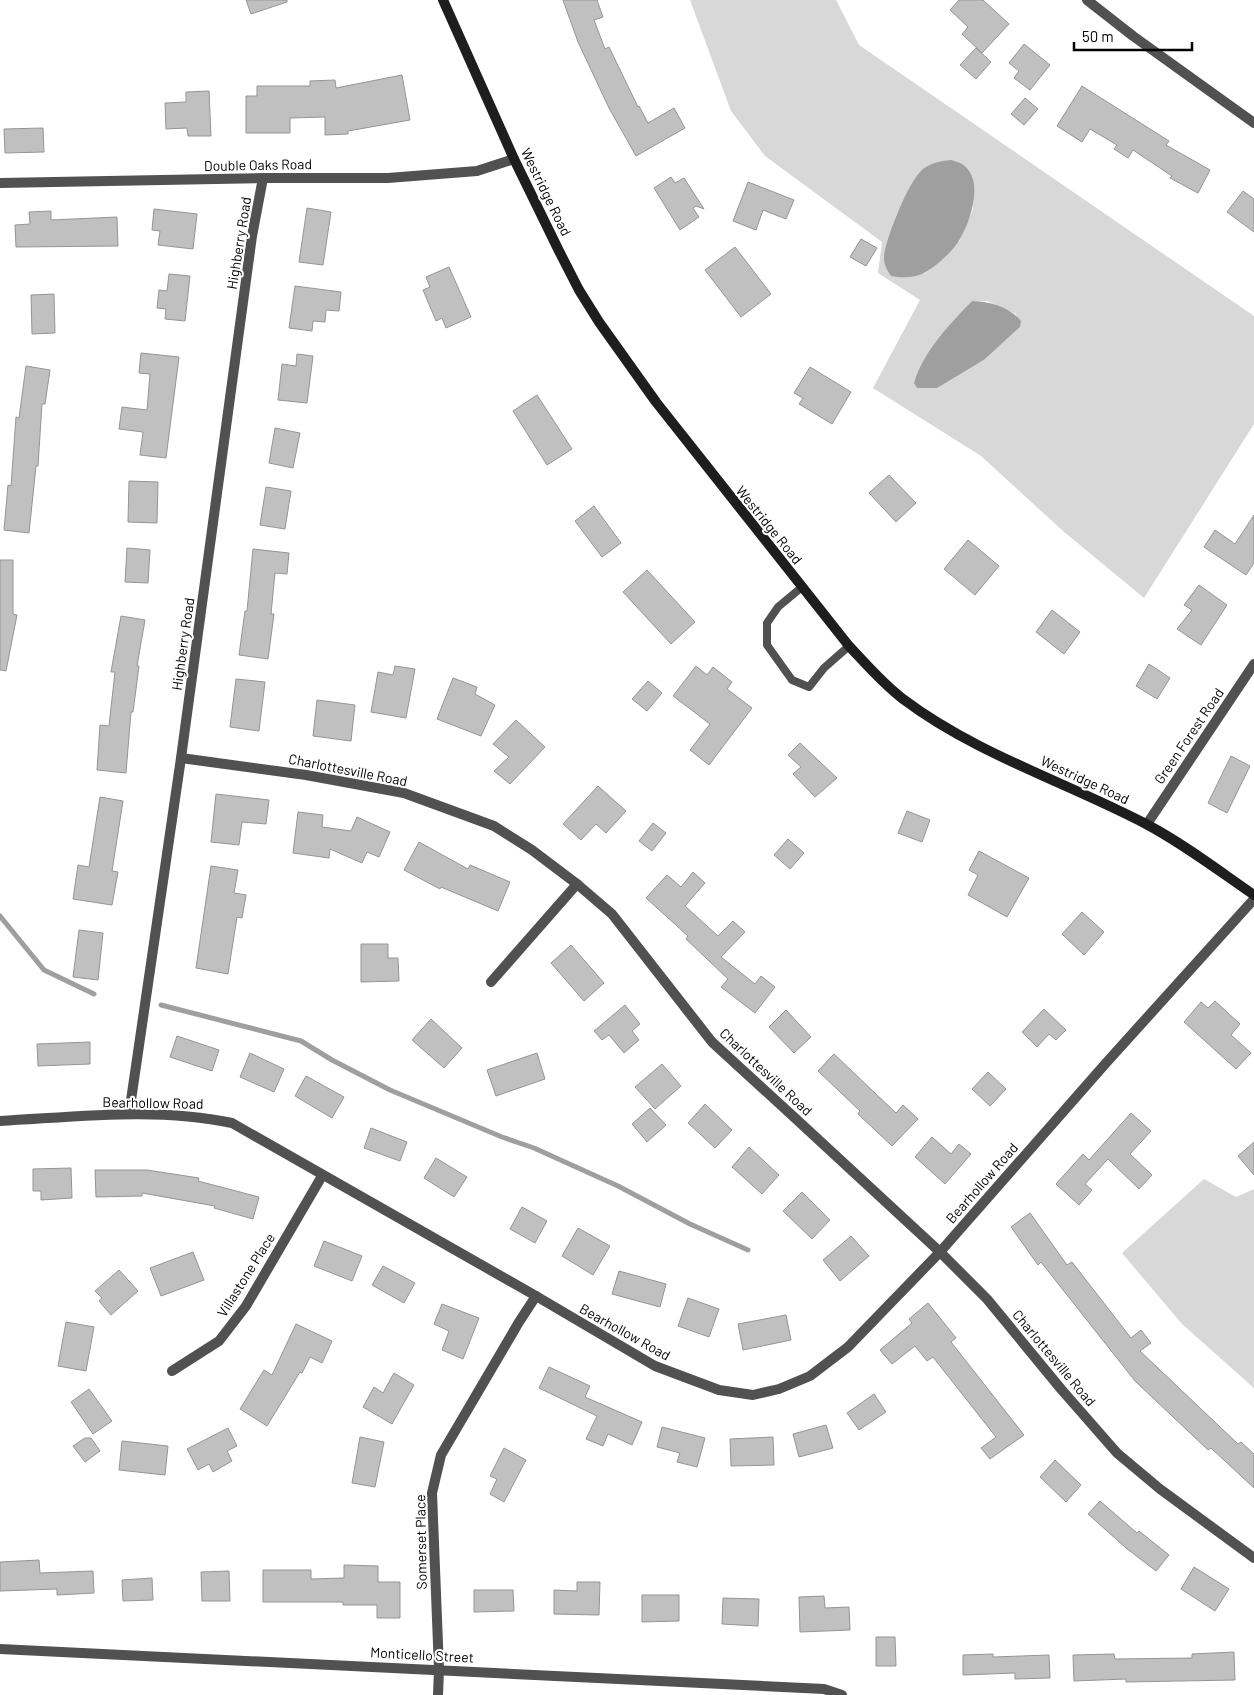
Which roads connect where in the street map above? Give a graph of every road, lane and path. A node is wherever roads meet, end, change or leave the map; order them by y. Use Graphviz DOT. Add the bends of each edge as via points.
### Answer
graph roads {
  1 [pos="443,0"];
  2 [pos="1087,0"];
  3 [pos="1254,123"];
  4 [pos="514,159"];
  5 [pos="263,178"];
  6 [pos="0,184"];
  7 [pos="802,587"];
  8 [pos="849,646"];
  9 [pos="1254,664"];
  10 [pos="181,758"];
  11 [pos="1147,824"];
  12 [pos="577,884"];
  13 [pos="1254,897"];
  14 [pos="492,982"];
  15 [pos="129,1114"];
  16 [pos="0,1121"];
  17 [pos="322,1176"];
  18 [pos="940,1252"];
  19 [pos="536,1296"];
  20 [pos="172,1371"];
  21 [pos="1254,1558"];
  22 [pos="0,1649"];
  23 [pos="439,1669"];
  24 [pos="438,1695"];
  25 [pos="842,1695"];
  1 -- 4 [label="main road, Westridge Road"];
  2 -- 3 [label="street"];
  4 -- 5 [label="street, Double Oaks Road" via="477,171 388,178"];
  4 -- 7 [label="main road, Westridge Road" via="579,290 630,368"];
  5 -- 6 [label="street, Double Oaks Road"];
  5 -- 10 [label="street, Highberry Road" via="252,236"];
  7 -- 8 [label="main road, Westridge Road"];
  7 -- 8 [label="lane" via="778,607 768,623 767,645 792,680 809,687 824,668"];
  8 -- 11 [label="main road, Westridge Road" via="902,698 927,716 987,749"];
  9 -- 11 [label="street, Green Forest Road"];
  10 -- 12 [label="street, Charlottesville Road" via="306,775 404,793 494,826"];
  10 -- 15 [label="street, Highberry Road"];
  11 -- 13 [label="main road, Westridge Road"];
  12 -- 14 [label="street"];
  12 -- 18 [label="street, Charlottesville Road" via="612,914 712,1042"];
  13 -- 18 [label="street, Bearhollow Road"];
  15 -- 16 [label="street, Bearhollow Road"];
  15 -- 17 [label="street, Bearhollow Road" via="204,1117 232,1123"];
  17 -- 19 [label="street, Bearhollow Road"];
  17 -- 20 [label="street, Villastone Place" via="246,1306 218,1341"];
  18 -- 19 [label="street, Bearhollow Road" via="848,1347 810,1376 779,1389 753,1395 719,1390 655,1366"];
  18 -- 21 [label="street, Charlottesville Road" via="988,1299 1116,1453"];
  19 -- 23 [label="street, Somerset Place" via="440,1455 432,1493"];
  22 -- 23 [label="street, Monticello Street"];
  23 -- 24 [label="street, Somerset Place"];
  23 -- 25 [label="street, Monticello Street" via="824,1689"];
}
